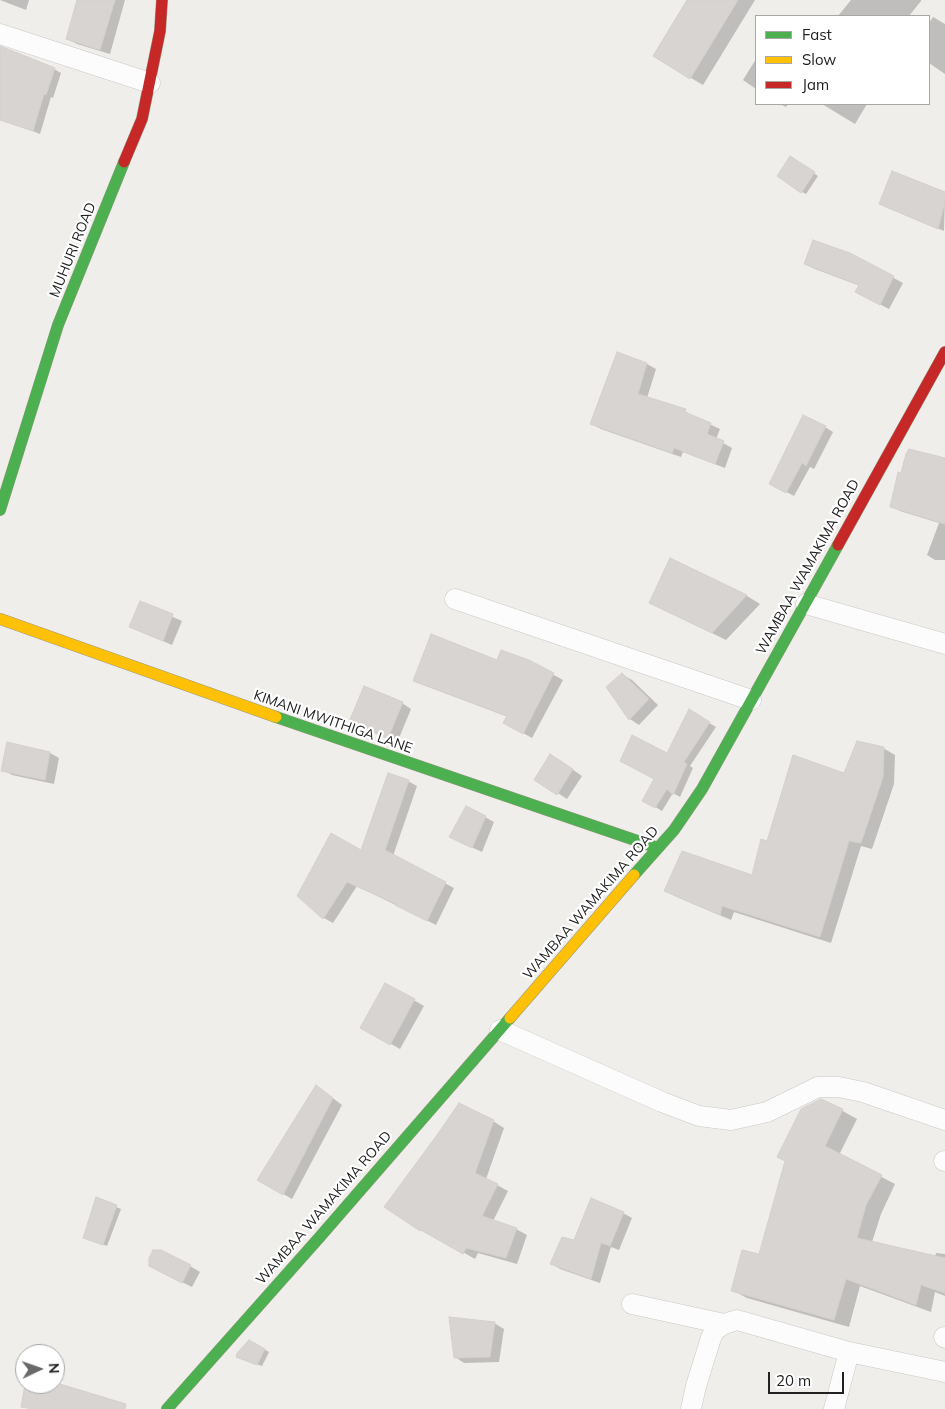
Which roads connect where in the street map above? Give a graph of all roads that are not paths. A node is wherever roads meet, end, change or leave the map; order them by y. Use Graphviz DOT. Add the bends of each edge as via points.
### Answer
graph roads {
  1 [pos="162,0"];
  2 [pos="0,34"];
  3 [pos="150,83"];
  4 [pos="945,352"];
  5 [pos="0,510"];
  6 [pos="455,599"];
  7 [pos="806,604"];
  8 [pos="0,619"];
  9 [pos="945,644"];
  10 [pos="920,650"];
  11 [pos="945,657"];
  12 [pos="751,700"];
  13 [pos="658,848"];
  14 [pos="500,1030"];
  15 [pos="945,1120"];
  16 [pos="632,1304"];
  17 [pos="724,1324"];
  18 [pos="849,1352"];
  19 [pos="945,1372"];
  20 [pos="167,1409"];
  21 [pos="691,1409"];
  22 [pos="834,1409"];
  1 -- 3 [label="street, MUHURI ROAD"];
  2 -- 3 [label="street"];
  3 -- 5 [label="street, MUHURI ROAD" via="142,119 58,325"];
  4 -- 7 [label="street, WAMBAA WAMAKIMA ROAD"];
  6 -- 12 [label="street"];
  7 -- 9 [label="street"];
  7 -- 12 [label="street, WAMBAA WAMAKIMA ROAD"];
  8 -- 13 [label="street, KIMANI MWITHIGA LANE" via="342,741"];
  10 -- 11 [label="street"];
  12 -- 13 [label="street, WAMBAA WAMAKIMA ROAD" via="702,789"];
  13 -- 14 [label="street, WAMBAA WAMAKIMA ROAD"];
  14 -- 15 [label="street" via="699,1116 731,1120 767,1112 818,1087 832,1087 863,1092"];
  14 -- 20 [label="street, WAMBAA WAMAKIMA ROAD"];
  16 -- 17 [label="street"];
  17 -- 18 [label="street" via="737,1320"];
  17 -- 21 [label="street" via="715,1330 711,1338"];
  18 -- 19 [label="street"];
  18 -- 22 [label="street"];
}
